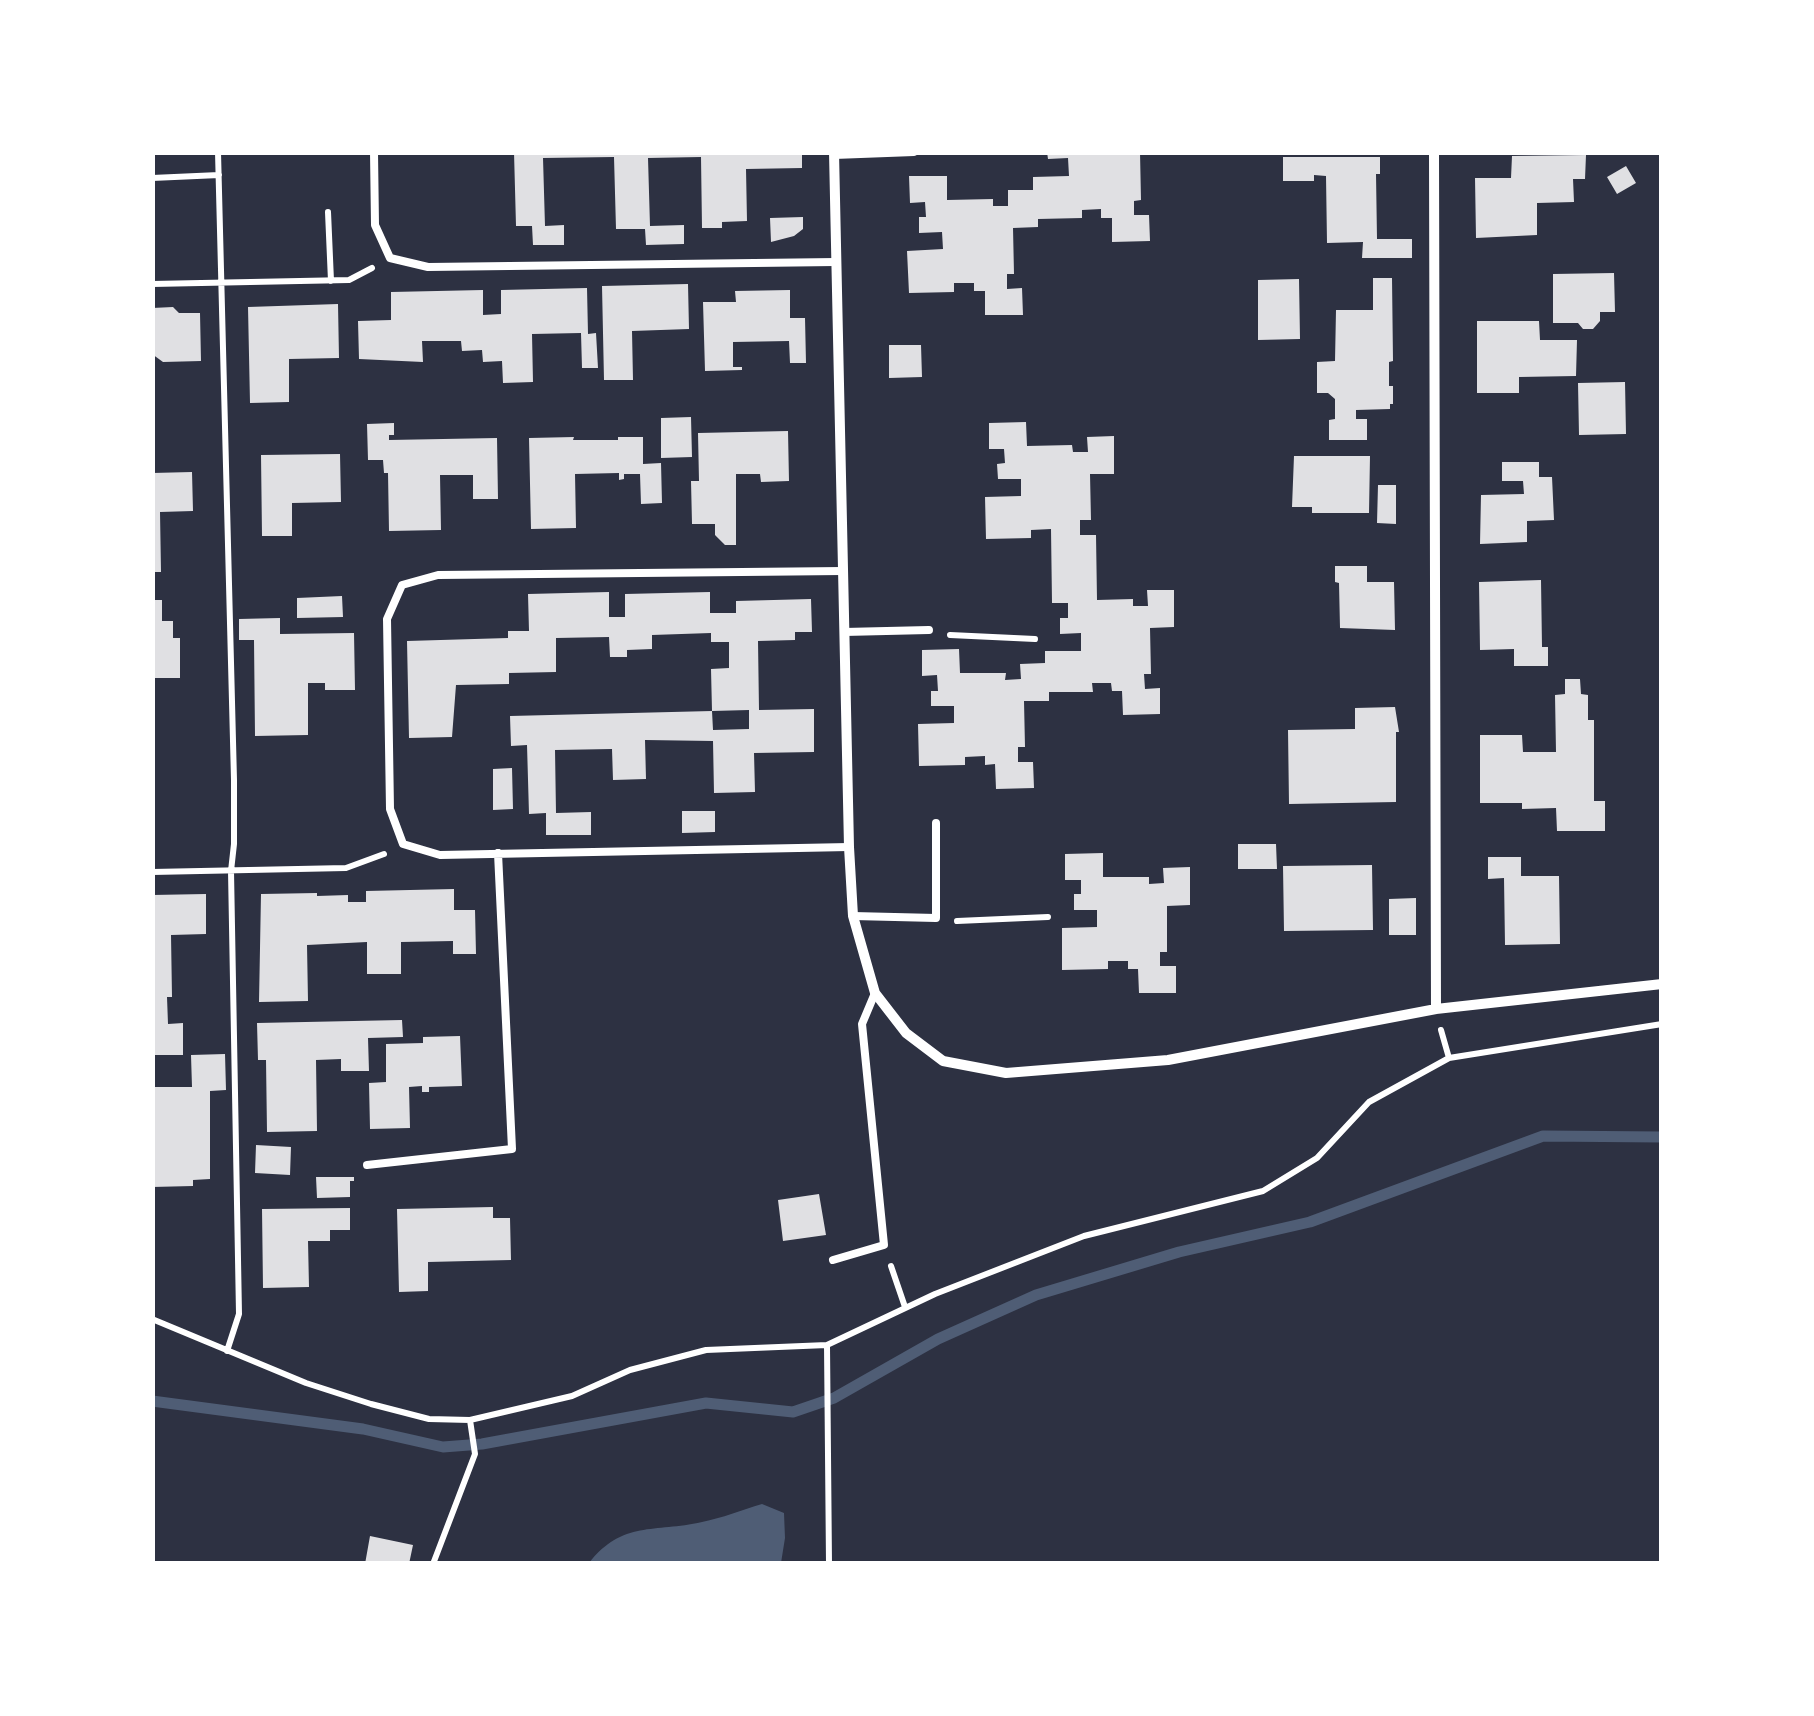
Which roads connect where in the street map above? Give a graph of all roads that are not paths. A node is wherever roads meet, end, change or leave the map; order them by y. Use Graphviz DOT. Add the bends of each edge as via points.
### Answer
graph roads {
  1 [pos="374,152"];
  2 [pos="914,152"];
  3 [pos="1434,152"];
  4 [pos="834,154"];
  5 [pos="836,262"];
  6 [pos="843,572"];
  7 [pos="930,630"];
  8 [pos="844,632"];
  9 [pos="936,823"];
  10 [pos="849,847"];
  11 [pos="498,853"];
  12 [pos="853,916"];
  13 [pos="1662,984"];
  14 [pos="875,993"];
  15 [pos="1436,1008"];
  16 [pos="367,1165"];
  17 [pos="833,1260"];
  1 -- 5 [label="lane" via="375,225 390,258 428,267"];
  2 -- 4 [label="lane"];
  3 -- 15 [label="street"];
  4 -- 5 [label="street"];
  5 -- 6 [label="street"];
  6 -- 8 [label="street"];
  6 -- 11 [label="lane" via="438,575 402,585 387,618 390,810 403,844 440,854"];
  7 -- 8 [label="lane"];
  8 -- 10 [label="street"];
  9 -- 12 [label="lane" via="936,918"];
  10 -- 11 [label="lane"];
  10 -- 12 [label="street"];
  11 -- 16 [label="lane" via="512,1149"];
  12 -- 14 [label="street"];
  13 -- 15 [label="street"];
  14 -- 15 [label="street" via="906,1033 943,1061 1006,1073 1168,1060"];
  14 -- 17 [label="lane" via="862,1024 884,1245"];
}
